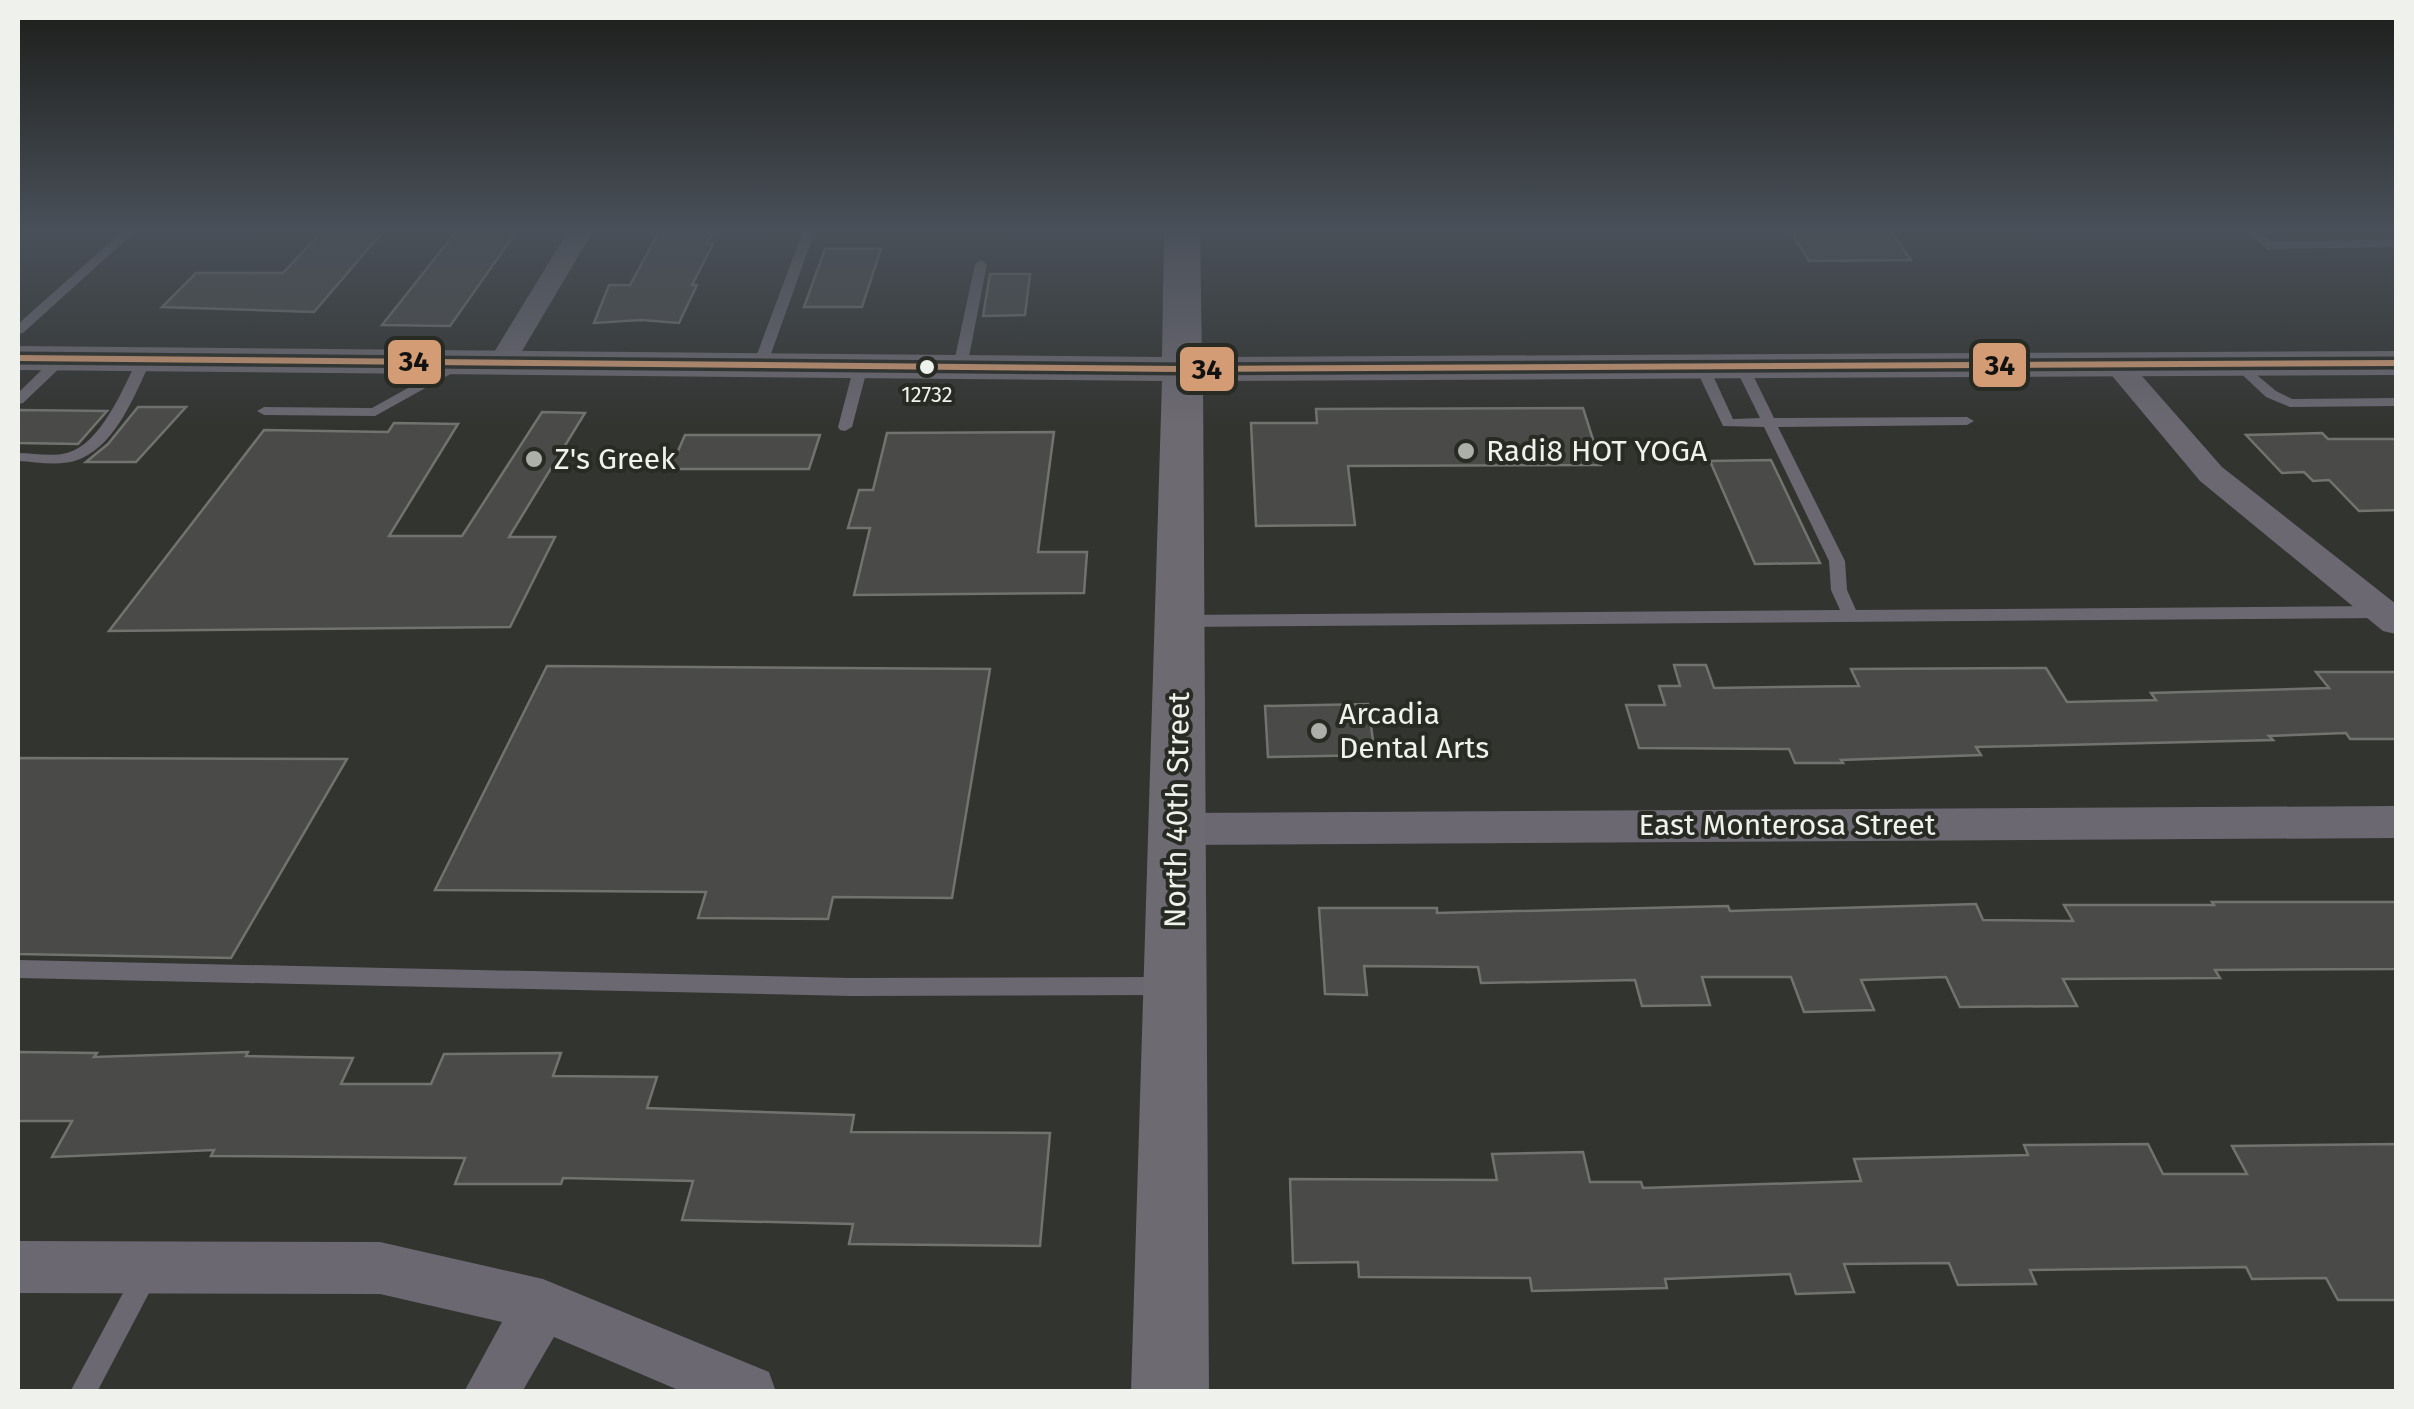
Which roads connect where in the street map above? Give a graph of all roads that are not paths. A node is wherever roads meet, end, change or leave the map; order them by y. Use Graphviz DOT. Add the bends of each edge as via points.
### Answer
graph roads {
  1 [pos="79,294"];
  2 [pos="534,294"];
  3 [pos="786,294"];
  4 [pos="975,294"];
  5 [pos="1182,294"];
  6 [pos="29,355"];
  7 [pos="145,358"];
  8 [pos="482,362"];
  9 [pos="2396,363"];
  10 [pos="2239,364"];
  11 [pos="760,365"];
  12 [pos="2117,365"];
  13 [pos="861,366"];
  14 [pos="960,366"];
  15 [pos="1722,367"];
  16 [pos="1182,369"];
  17 [pos="18,400"];
  18 [pos="2396,402"];
  19 [pos="264,412"];
  20 [pos="1967,421"];
  21 [pos="1769,422"];
  22 [pos="845,427"];
  23 [pos="18,457"];
  24 [pos="1850,616"];
  25 [pos="2389,617"];
  26 [pos="1182,620"];
  27 [pos="2396,822"];
  28 [pos="1177,829"];
  29 [pos="18,969"];
  30 [pos="1174,985"];
  31 [pos="152,1265"];
  32 [pos="18,1267"];
  33 [pos="544,1305"];
  34 [pos="83,1392"];
  35 [pos="491,1392"];
  36 [pos="749,1392"];
  37 [pos="1170,1392"];
  1 -- 6 [label="lane"];
  2 -- 8 [label="street"];
  3 -- 11 [label="lane"];
  4 -- 14 [label="lane"];
  5 -- 16 [label="main road, North 40th Street"];
  6 -- 7 [label="main road"];
  6 -- 17 [label="lane"];
  7 -- 8 [label="main road"];
  7 -- 23 [label="lane" via="118,413 80,453"];
  8 -- 11 [label="main road"];
  8 -- 19 [label="lane" via="374,412"];
  9 -- 10 [label="main road"];
  10 -- 12 [label="main road"];
  10 -- 18 [label="lane" via="2290,403"];
  11 -- 13 [label="main road"];
  12 -- 15 [label="main road"];
  12 -- 25 [label="street" via="2211,474"];
  13 -- 14 [label="main road"];
  13 -- 22 [label="lane"];
  14 -- 16 [label="main road"];
  15 -- 16 [label="main road"];
  15 -- 21 [label="lane"];
  15 -- 21 [label="lane" via="1728,423"];
  16 -- 26 [label="main road, North 40th Street"];
  20 -- 21 [label="lane"];
  21 -- 24 [label="lane" via="1837,561 1838,590"];
  24 -- 25 [label="lane"];
  24 -- 26 [label="lane"];
  26 -- 28 [label="main road, North 40th Street"];
  27 -- 28 [label="street, East Monterosa Street"];
  28 -- 30 [label="main road, North 40th Street"];
  29 -- 30 [label="lane" via="851,987"];
  30 -- 37 [label="main road, North 40th Street"];
  31 -- 32 [label="street"];
  31 -- 33 [label="street" via="380,1268"];
  31 -- 34 [label="lane"];
  33 -- 35 [label="street"];
  33 -- 36 [label="street"];
}
